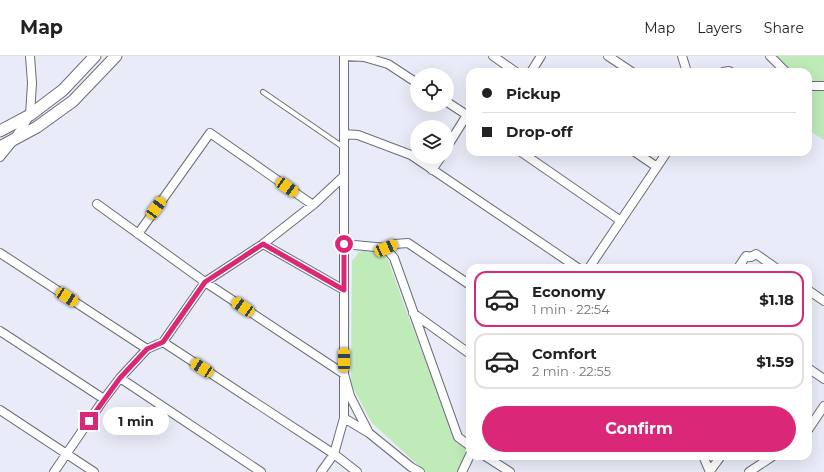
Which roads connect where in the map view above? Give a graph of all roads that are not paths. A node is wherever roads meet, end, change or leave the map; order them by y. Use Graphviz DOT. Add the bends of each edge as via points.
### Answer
graph roads {
  1 [pos="30,56"];
  2 [pos="95,56"];
  3 [pos="116,56"];
  4 [pos="344,56"];
  5 [pos="493,56"];
  6 [pos="541,56"];
  7 [pos="608,56"];
  8 [pos="682,56"];
  9 [pos="770,56"];
  10 [pos="510,68"];
  11 [pos="534,68"];
  12 [pos="626,68"];
  13 [pos="686,68"];
  14 [pos="782,68"];
  15 [pos="410,78"];
  16 [pos="812,86"];
  17 [pos="824,86"];
  18 [pos="262,92"];
  19 [pos="454,107"];
  20 [pos="30,115"];
  21 [pos="466,115"];
  22 [pos="466,119"];
  23 [pos="0,131"];
  24 [pos="344,134"];
  25 [pos="454,137"];
  26 [pos="14,141"];
  27 [pos="0,147"];
  28 [pos="344,148"];
  29 [pos="527,156"];
  30 [pos="640,156"];
  31 [pos="664,156"];
  32 [pos="0,157"];
  33 [pos="436,164"];
  34 [pos="657,167"];
  35 [pos="432,170"];
  36 [pos="344,176"];
  37 [pos="97,204"];
  38 [pos="313,205"];
  39 [pos="621,221"];
  40 [pos="138,234"];
  41 [pos="263,244"];
  42 [pos="344,244"];
  43 [pos="386,248"];
  44 [pos="0,253"];
  45 [pos="572,264"];
  46 [pos="592,264"];
  47 [pos="741,264"];
  48 [pos="770,264"];
  49 [pos="205,282"];
  50 [pos="466,282"];
  51 [pos="344,290"];
  52 [pos="812,293"];
  53 [pos="824,301"];
  54 [pos="413,312"];
  55 [pos="0,331"];
  56 [pos="163,342"];
  57 [pos="147,349"];
  58 [pos="466,351"];
  59 [pos="812,370"];
  60 [pos="344,374"];
  61 [pos="120,378"];
  62 [pos="824,378"];
  63 [pos="104,399"];
  64 [pos="824,406"];
  65 [pos="0,410"];
  66 [pos="344,418"];
  67 [pos="812,424"];
  68 [pos="370,433"];
  69 [pos="466,443"];
  70 [pos="66,454"];
  71 [pos="334,454"];
  72 [pos="468,460"];
  73 [pos="491,460"];
  74 [pos="705,460"];
  75 [pos="718,460"];
  76 [pos="767,460"];
  77 [pos="54,472"];
  78 [pos="94,472"];
  79 [pos="261,472"];
  80 [pos="322,472"];
  81 [pos="358,472"];
  82 [pos="420,472"];
  83 [pos="462,472"];
  84 [pos="510,472"];
  85 [pos="710,472"];
  86 [pos="749,472"];
  1 -- 20 [label="street"];
  2 -- 20 [label="main road" via="62,90"];
  3 -- 26 [label="main road" via="73,101"];
  4 -- 15 [label="street" via="364,57 388,64"];
  4 -- 24 [label="street"];
  5 -- 10 [label="street"];
  6 -- 11 [label="street"];
  7 -- 12 [label="street"];
  8 -- 13 [label="street"];
  9 -- 14 [label="street"];
  16 -- 17 [label="street"];
  18 -- 28 [label="lane"];
  19 -- 21 [label="street"];
  20 -- 23 [label="main road"];
  20 -- 26 [label="street"];
  22 -- 25 [label="street"];
  24 -- 28 [label="street"];
  24 -- 35 [label="street" via="358,135 411,155"];
  26 -- 27 [label="main road"];
  26 -- 32 [label="street"];
  28 -- 36 [label="street"];
  29 -- 39 [label="street"];
  30 -- 34 [label="street"];
  31 -- 34 [label="street"];
  33 -- 35 [label="street"];
  34 -- 39 [label="street"];
  35 -- 45 [label="street"];
  36 -- 38 [label="street"];
  36 -- 42 [label="street"];
  37 -- 40 [label="street"];
  38 -- 40 [label="street" via="210,133"];
  38 -- 41 [label="street"];
  39 -- 46 [label="street"];
  40 -- 49 [label="street"];
  41 -- 49 [label="street"];
  41 -- 51 [label="street"];
  42 -- 43 [label="street"];
  42 -- 51 [label="street"];
  43 -- 50 [label="street" via="394,244 408,243"];
  43 -- 54 [label="street" via="394,258"];
  44 -- 57 [label="street"];
  47 -- 48 [label="street" via="746,256 756,254"];
  49 -- 56 [label="street"];
  49 -- 60 [label="street"];
  51 -- 60 [label="street"];
  52 -- 53 [label="street"];
  54 -- 58 [label="street"];
  54 -- 69 [label="street" via="458,437"];
  55 -- 63 [label="street"];
  56 -- 57 [label="street"];
  56 -- 71 [label="street"];
  57 -- 61 [label="street"];
  59 -- 62 [label="street"];
  60 -- 66 [label="street"];
  60 -- 68 [label="street" via="350,396"];
  61 -- 63 [label="street"];
  61 -- 79 [label="street"];
  63 -- 70 [label="street"];
  64 -- 67 [label="street"];
  65 -- 70 [label="street"];
  66 -- 68 [label="street"];
  66 -- 71 [label="street"];
  68 -- 82 [label="street"];
  70 -- 77 [label="street"];
  70 -- 78 [label="street"];
  71 -- 80 [label="street"];
  71 -- 81 [label="street"];
  72 -- 83 [label="street"];
  73 -- 84 [label="street"];
  74 -- 85 [label="street"];
  75 -- 85 [label="street"];
  76 -- 86 [label="street"];
}
